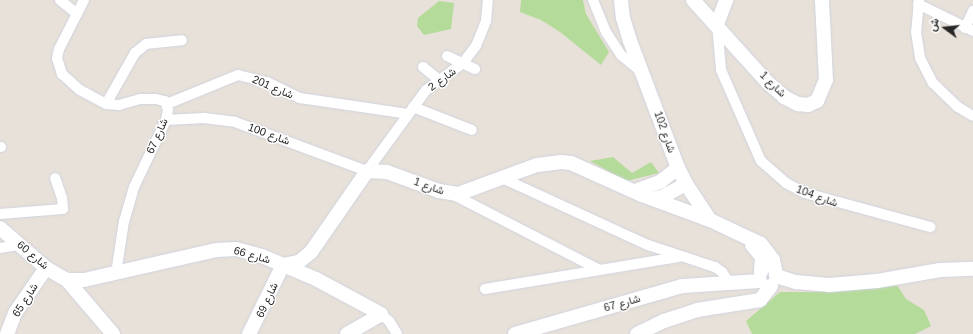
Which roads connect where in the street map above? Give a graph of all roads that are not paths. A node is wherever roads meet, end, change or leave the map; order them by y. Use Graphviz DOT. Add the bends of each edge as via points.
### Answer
graph roads {
  1 [pos="60,0"];
  2 [pos="84,0"];
  3 [pos="488,0"];
  4 [pos="593,0"];
  5 [pos="621,0"];
  6 [pos="694,0"];
  7 [pos="726,0"];
  8 [pos="822,0"];
  9 [pos="919,2"];
  10 [pos="973,11"];
  11 [pos="77,14"];
  12 [pos="717,24"];
  13 [pos="969,30"];
  14 [pos="182,40"];
  15 [pos="447,56"];
  16 [pos="463,63"];
  17 [pos="423,67"];
  18 [pos="475,69"];
  19 [pos="642,72"];
  20 [pos="439,80"];
  21 [pos="106,104"];
  22 [pos="167,104"];
  23 [pos="411,110"];
  24 [pos="973,116"];
  25 [pos="166,120"];
  26 [pos="472,130"];
  27 [pos="678,168"];
  28 [pos="368,171"];
  29 [pos="55,178"];
  30 [pos="502,178"];
  31 [pos="686,184"];
  32 [pos="635,191"];
  33 [pos="452,194"];
  34 [pos="653,199"];
  35 [pos="0,214"];
  36 [pos="710,220"];
  37 [pos="930,227"];
  38 [pos="0,228"];
  39 [pos="20,245"];
  40 [pos="0,248"];
  41 [pos="680,256"];
  42 [pos="283,265"];
  43 [pos="46,268"];
  44 [pos="973,269"];
  45 [pos="600,270"];
  46 [pos="116,273"];
  47 [pos="766,278"];
  48 [pos="67,280"];
  49 [pos="730,281"];
  50 [pos="485,289"];
  51 [pos="380,314"];
  52 [pos="6,334"];
  53 [pos="112,334"];
  54 [pos="249,334"];
  55 [pos="347,334"];
  56 [pos="398,334"];
  57 [pos="516,334"];
  58 [pos="637,334"];
  1 -- 11 [label="street"];
  2 -- 11 [label="street"];
  3 -- 16 [label="street, شارع 2" via="482,34"];
  4 -- 19 [label="street" via="606,32 621,55"];
  5 -- 19 [label="street, شارع 102" via="623,18"];
  6 -- 12 [label="street"];
  7 -- 12 [label="street"];
  8 -- 12 [label="street, شارع 1" via="826,80 817,101 808,105 798,104 784,97"];
  9 -- 13 [label="street"];
  9 -- 24 [label="street" via="917,45 927,72 941,91"];
  10 -- 13 [label="street"];
  11 -- 21 [label="street" via="59,49 58,66 69,82"];
  12 -- 37 [label="street, شارع 104" via="721,70 761,161 786,183 805,194"];
  14 -- 21 [label="street" via="146,44 142,47 135,53"];
  15 -- 16 [label="street"];
  16 -- 18 [label="street"];
  16 -- 20 [label="street, شارع 2"];
  17 -- 20 [label="street"];
  19 -- 27 [label="street, شارع 102"];
  20 -- 23 [label="street, شارع 2" via="430,85"];
  21 -- 22 [label="street, شارع 67" via="119,105 140,99 156,99"];
  22 -- 23 [label="street, شارع 201" via="238,75 268,82 300,98"];
  22 -- 25 [label="street, شارع 67"];
  23 -- 26 [label="street, شارع 201"];
  23 -- 28 [label="street, شارع 2"];
  25 -- 28 [label="street, شارع 100" via="204,118 235,122"];
  25 -- 46 [label="street, شارع 67" via="134,187 124,221"];
  27 -- 31 [label="street, شارع 102"];
  27 -- 32 [label="street" via="660,182"];
  28 -- 33 [label="street, شارع 1" via="398,175"];
  28 -- 42 [label="street" via="311,252 299,262"];
  29 -- 35 [label="street" via="62,198 62,209"];
  30 -- 32 [label="street, شارع 1" via="537,165 562,162 571,163"];
  30 -- 33 [label="street, شارع 1" via="472,190"];
  30 -- 41 [label="street" via="620,233"];
  31 -- 34 [label="street"];
  31 -- 36 [label="street, شارع 102"];
  32 -- 34 [label="street, شارع 1"];
  33 -- 45 [label="street"];
  34 -- 36 [label="street, شارع 1"];
  36 -- 47 [label="street, شارع 102" via="745,238 760,253"];
  38 -- 39 [label="street, شارع 60"];
  39 -- 40 [label="street"];
  39 -- 43 [label="street, شارع 60"];
  41 -- 45 [label="street"];
  41 -- 49 [label="street" via="720,270"];
  42 -- 46 [label="street, شارع 66" via="251,252 230,248"];
  42 -- 51 [label="street, شارع 66" via="342,291"];
  42 -- 54 [label="street, شارع 69"];
  43 -- 48 [label="street, شارع 60"];
  43 -- 52 [label="street, شارع 65" via="15,313"];
  44 -- 47 [label="street" via="940,270 877,281 829,285"];
  45 -- 50 [label="street"];
  46 -- 48 [label="street, شارع 66" via="84,280"];
  47 -- 49 [label="street, شارع 67" via="745,283"];
  47 -- 58 [label="street" via="744,303 697,310 664,321"];
  48 -- 53 [label="street"];
  49 -- 57 [label="street, شارع 67" via="682,286"];
  51 -- 55 [label="street"];
  51 -- 56 [label="street" via="389,321"];
}
